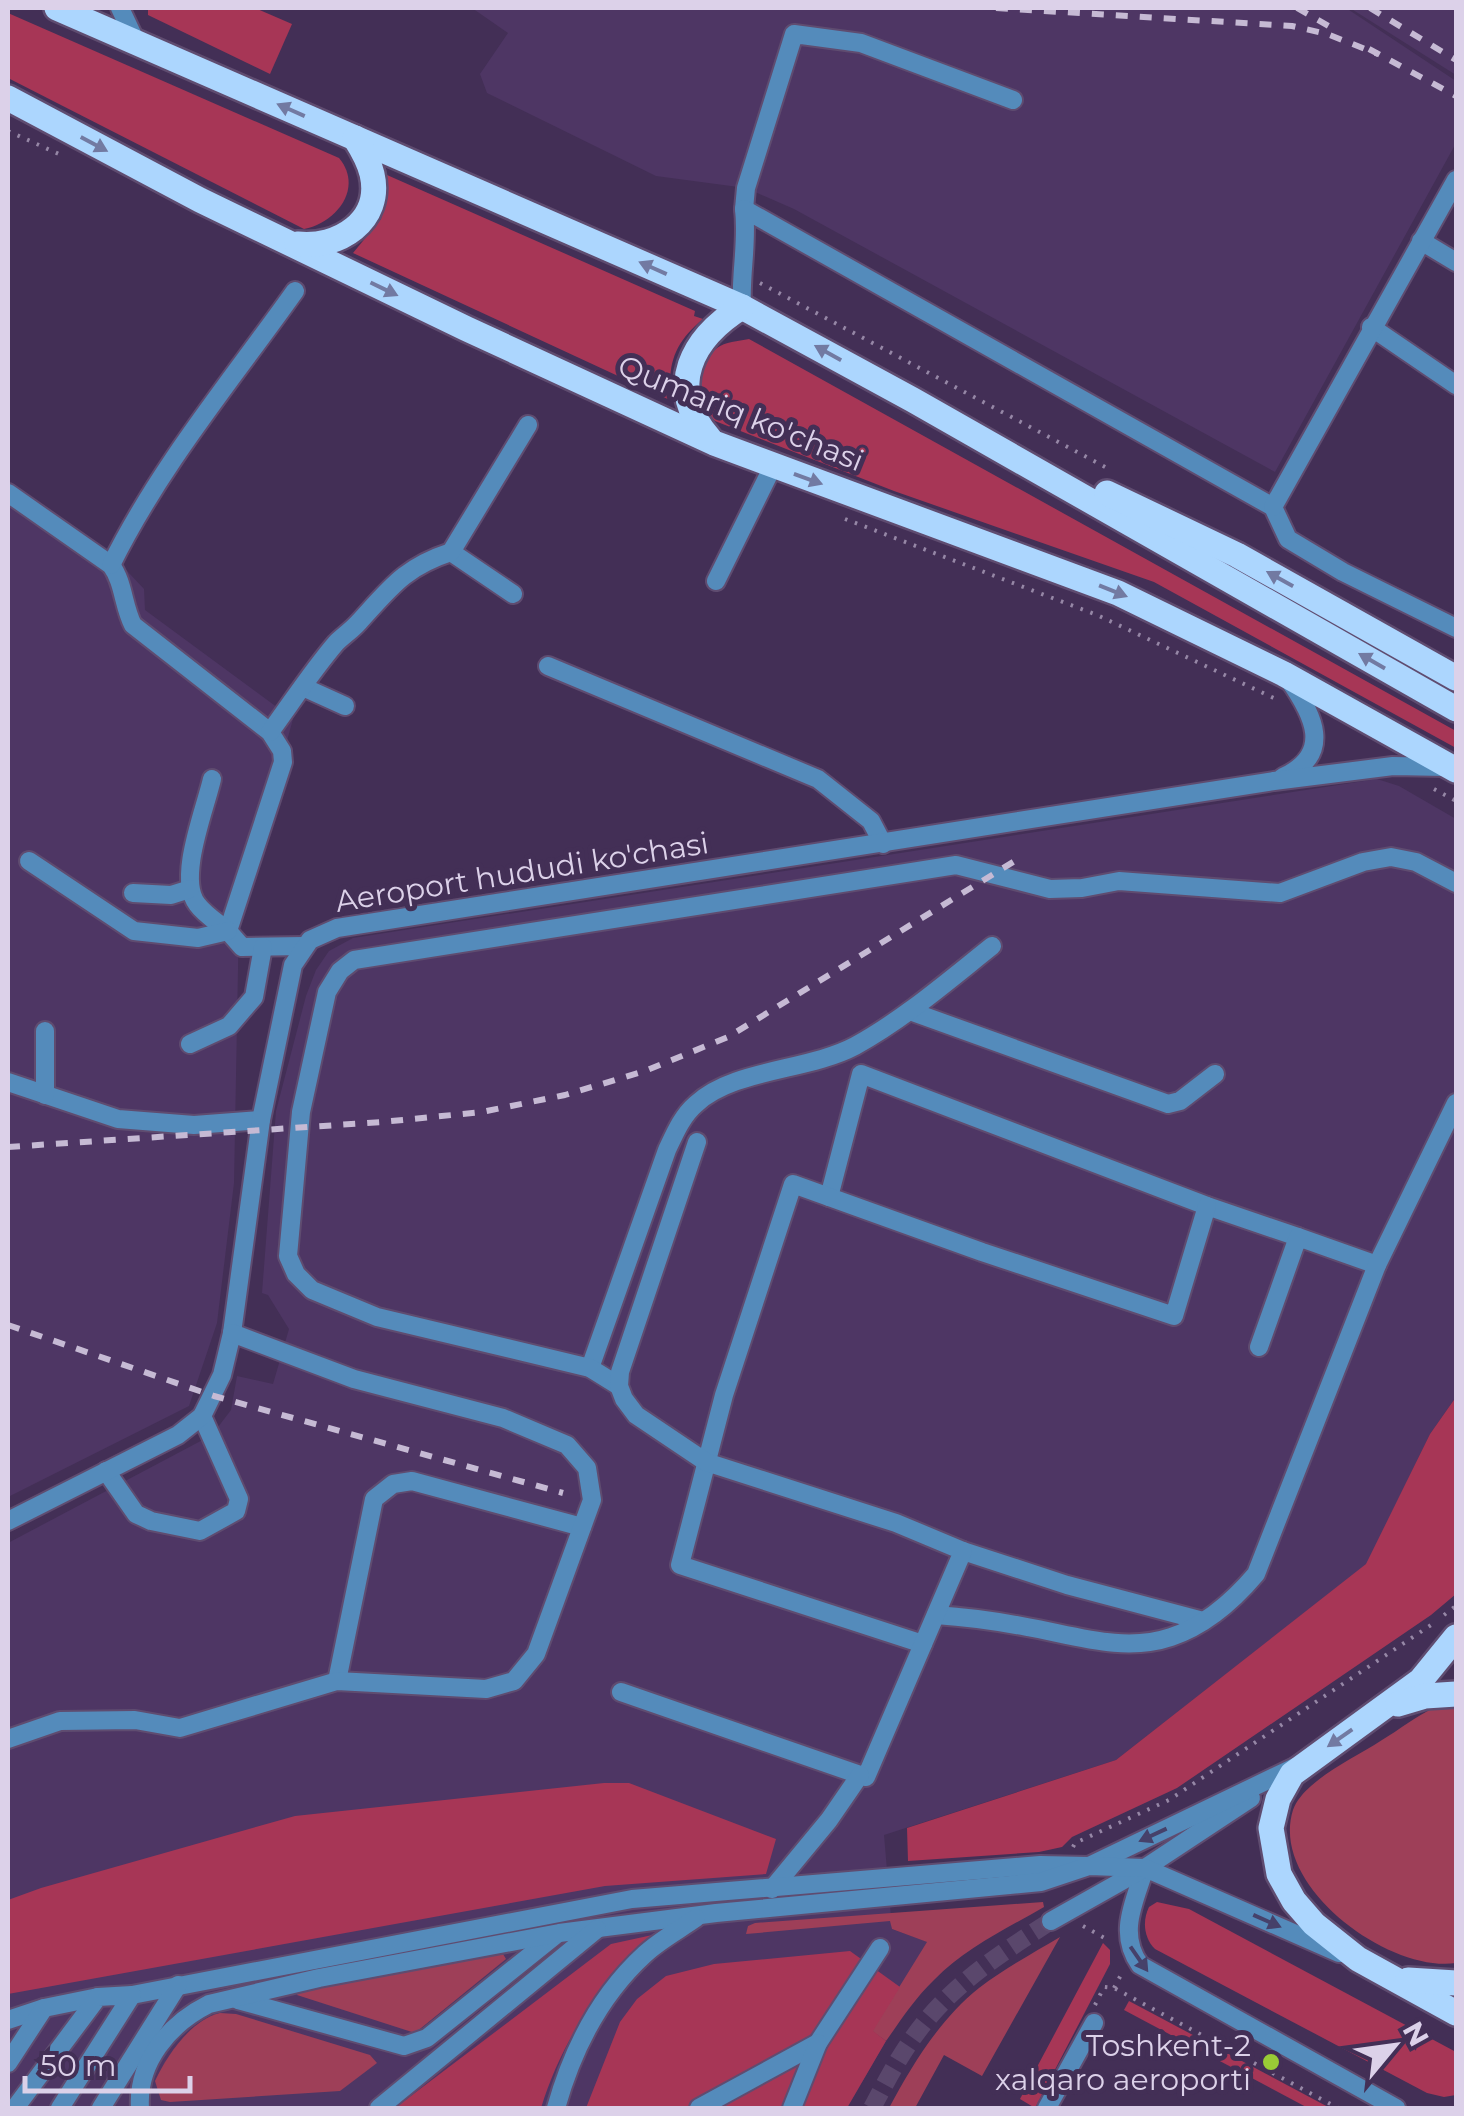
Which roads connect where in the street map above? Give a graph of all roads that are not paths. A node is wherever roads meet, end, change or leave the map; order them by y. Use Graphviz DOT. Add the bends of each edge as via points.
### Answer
graph roads {
  1 [pos="57,8"];
  2 [pos="120,8"];
  3 [pos="136,42"];
  4 [pos="8,99"];
  5 [pos="1013,100"];
  6 [pos="355,138"];
  7 [pos="1456,180"];
  8 [pos="744,210"];
  9 [pos="786,233"];
  10 [pos="747,238"];
  11 [pos="1421,241"];
  12 [pos="288,243"];
  13 [pos="1456,262"];
  14 [pos="294,291"];
  15 [pos="742,307"];
  16 [pos="1371,327"];
  17 [pos="1456,385"];
  18 [pos="913,400"];
  19 [pos="528,425"];
  20 [pos="714,443"];
  21 [pos="773,466"];
  22 [pos="8,492"];
  23 [pos="1273,507"];
  24 [pos="451,552"];
  25 [pos="111,566"];
  26 [pos="716,582"];
  27 [pos="512,594"];
  28 [pos="1456,628"];
  29 [pos="548,666"];
  30 [pos="1284,674"];
  31 [pos="1456,678"];
  32 [pos="304,687"];
  33 [pos="346,706"];
  34 [pos="1456,709"];
  35 [pos="270,732"];
  36 [pos="1454,769"];
  37 [pos="212,779"];
  38 [pos="1274,782"];
  39 [pos="884,844"];
  40 [pos="29,860"];
  41 [pos="1456,883"];
  42 [pos="190,889"];
  43 [pos="132,894"];
  44 [pos="228,930"];
  45 [pos="304,946"];
  46 [pos="992,946"];
  47 [pos="263,947"];
  48 [pos="910,1011"];
  49 [pos="45,1031"];
  50 [pos="190,1044"];
  51 [pos="852,1048"];
  52 [pos="861,1074"];
  53 [pos="1215,1074"];
  54 [pos="8,1082"];
  55 [pos="45,1095"];
  56 [pos="1456,1103"];
  57 [pos="261,1120"];
  58 [pos="697,1142"];
  59 [pos="829,1197"];
  60 [pos="1207,1206"];
  61 [pos="1298,1237"];
  62 [pos="1377,1264"];
  63 [pos="232,1333"];
  64 [pos="1259,1347"];
  65 [pos="590,1368"];
  66 [pos="619,1386"];
  67 [pos="202,1416"];
  68 [pos="706,1462"];
  69 [pos="106,1472"];
  70 [pos="8,1520"];
  71 [pos="582,1527"];
  72 [pos="964,1551"];
  73 [pos="936,1615"];
  74 [pos="1203,1621"];
  75 [pos="1456,1637"];
  76 [pos="923,1644"];
  77 [pos="1456,1651"];
  78 [pos="1456,1668"];
  79 [pos="1421,1680"];
  80 [pos="337,1682"];
  81 [pos="621,1692"];
  82 [pos="1456,1694"];
  83 [pos="1375,1713"];
  84 [pos="8,1739"];
  85 [pos="1304,1763"];
  86 [pos="863,1776"];
  87 [pos="1089,1866"];
  88 [pos="1146,1868"];
  89 [pos="781,1887"];
  90 [pos="632,1899"];
  91 [pos="708,1914"];
  92 [pos="1059,1916"];
  93 [pos="600,1926"];
  94 [pos="559,1933"];
  95 [pos="880,1948"];
  96 [pos="1366,1964"];
  97 [pos="1456,1984"];
  98 [pos="178,1985"];
  99 [pos="132,1995"];
  100 [pos="98,1996"];
  101 [pos="233,1998"];
  102 [pos="44,2008"];
  103 [pos="1456,2013"];
  104 [pos="1094,2014"];
  105 [pos="8,2020"];
  106 [pos="818,2043"];
  107 [pos="8,2063"];
  108 [pos="15,2108"];
  109 [pos="60,2108"];
  110 [pos="101,2108"];
  111 [pos="140,2108"];
  112 [pos="379,2108"];
  113 [pos="556,2108"];
  114 [pos="566,2108"];
  115 [pos="699,2108"];
  116 [pos="792,2108"];
  117 [pos="1047,2108"];
  118 [pos="1396,2108"];
  1 -- 3 [label="main road"];
  2 -- 3 [label="street"];
  6 -- 3 [label="main road, one-way"];
  4 -- 12 [label="main road, Qumariq ko'chasi, one-way"];
  5 -- 8 [label="street" via="862,42 794,34"];
  6 -- 12 [label="main road" via="374,186 362,221 334,242"];
  15 -- 6 [label="main road, one-way"];
  7 -- 11 [label="street"];
  8 -- 9 [label="street"];
  8 -- 10 [label="street"];
  9 -- 10 [label="street"];
  9 -- 23 [label="street"];
  10 -- 15 [label="street"];
  11 -- 13 [label="street"];
  11 -- 16 [label="street"];
  12 -- 20 [label="main road, Qumariq ko'chasi, one-way"];
  14 -- 25 [label="street" via="160,476"];
  18 -- 15 [label="main road, one-way"];
  15 -- 20 [label="main road" via="699,346 686,379 692,413"];
  16 -- 17 [label="street"];
  16 -- 23 [label="street"];
  31 -- 18 [label="main road, one-way" via="1238,555"];
  34 -- 18 [label="main road, one-way"];
  19 -- 24 [label="street"];
  20 -- 21 [label="main road, Qumariq ko'chasi"];
  21 -- 26 [label="street"];
  21 -- 30 [label="main road, Qumariq ko'chasi, one-way" via="1118,593"];
  22 -- 25 [label="street"];
  23 -- 28 [label="street" via="1288,539"];
  24 -- 27 [label="street"];
  24 -- 32 [label="street" via="403,574"];
  25 -- 35 [label="street" via="132,625"];
  29 -- 39 [label="street" via="818,780 871,821"];
  30 -- 36 [label="main road, Qumariq ko'chasi"];
  30 -- 38 [label="street" via="1309,711 1315,741 1303,765"];
  32 -- 33 [label="street"];
  32 -- 35 [label="street"];
  35 -- 44 [label="street" via="284,762"];
  36 -- 38 [label="street, Aeroport hududi ko'chasi" via="1393,766"];
  37 -- 42 [label="street" via="188,872"];
  38 -- 39 [label="street, Aeroport hududi ko'chasi"];
  39 -- 45 [label="street, Aeroport hududi ko'chasi" via="337,928"];
  40 -- 44 [label="street" via="134,932 198,938"];
  41 -- 65 [label="street" via="1391,857 1280,893 1119,880 1050,890 956,865 354,960 326,992 300,1112 288,1256 296,1274 312,1290 376,1317"];
  42 -- 43 [label="street"];
  42 -- 44 [label="street" via="197,905"];
  44 -- 47 [label="street" via="242,947"];
  45 -- 47 [label="street"];
  45 -- 57 [label="street, Aeroport hududi ko'chasi" via="287,988"];
  46 -- 48 [label="street"];
  47 -- 50 [label="street" via="254,997 228,1026"];
  48 -- 51 [label="street"];
  48 -- 53 [label="street" via="1168,1104"];
  49 -- 55 [label="street"];
  51 -- 52 [label="street"];
  51 -- 65 [label="street" via="739,1082 696,1103 667,1150"];
  52 -- 59 [label="street"];
  52 -- 60 [label="street"];
  54 -- 55 [label="street"];
  55 -- 57 [label="street" via="118,1119 194,1125"];
  56 -- 62 [label="street"];
  57 -- 63 [label="street, Aeroport hududi ko'chasi"];
  58 -- 66 [label="street"];
  59 -- 60 [label="street" via="1174,1316"];
  59 -- 68 [label="street" via="793,1184"];
  60 -- 61 [label="street"];
  61 -- 62 [label="street"];
  61 -- 64 [label="street"];
  62 -- 74 [label="street" via="1256,1574"];
  63 -- 67 [label="street, Aeroport hududi ko'chasi" via="220,1382"];
  63 -- 71 [label="street" via="354,1379 503,1418 567,1445 587,1468 592,1500"];
  65 -- 66 [label="street"];
  66 -- 68 [label="street" via="636,1415"];
  67 -- 69 [label="street"];
  67 -- 69 [label="street" via="239,1499 236,1511 200,1531 151,1522 136,1514"];
  68 -- 72 [label="street" via="896,1522"];
  68 -- 76 [label="street" via="680,1564"];
  69 -- 70 [label="street"];
  71 -- 80 [label="street" via="536,1654 514,1681 486,1689"];
  71 -- 80 [label="street" via="412,1481 394,1484 374,1499"];
  72 -- 73 [label="street"];
  72 -- 74 [label="street"];
  73 -- 74 [label="street" via="1120,1644 1169,1638"];
  73 -- 76 [label="street"];
  75 -- 79 [label="main road"];
  76 -- 86 [label="street"];
  77 -- 79 [label="main road"];
  78 -- 79 [label="main road"];
  79 -- 83 [label="main road"];
  80 -- 84 [label="street" via="180,1728 135,1720 60,1721"];
  81 -- 86 [label="street"];
  82 -- 83 [label="main road"];
  83 -- 85 [label="main road, one-way"];
  85 -- 87 [label="street, one-way"];
  85 -- 88 [label="street"];
  85 -- 96 [label="main road" via="1273,1813 1274,1858 1303,1913"];
  86 -- 89 [label="street"];
  87 -- 88 [label="street"];
  87 -- 89 [label="street" via="1040,1864"];
  87 -- 91 [label="street" via="1041,1882"];
  88 -- 92 [label="street"];
  88 -- 96 [label="street, one-way"];
  88 -- 118 [label="street, one-way" via="1127,1924 1140,1965"];
  89 -- 90 [label="street"];
  89 -- 91 [label="street"];
  90 -- 93 [label="street"];
  90 -- 98 [label="street"];
  91 -- 93 [label="street"];
  91 -- 113 [label="street" via="648,1951 612,1990 582,2038"];
  91 -- 114 [label="street" via="651,1958 616,1997"];
  93 -- 94 [label="street"];
  93 -- 112 [label="street"];
  94 -- 101 [label="street"];
  94 -- 101 [label="street" via="428,2038 404,2046"];
  95 -- 106 [label="street"];
  96 -- 97 [label="main road" via="1421,1983"];
  96 -- 103 [label="main road"];
  98 -- 99 [label="street"];
  98 -- 110 [label="street"];
  99 -- 100 [label="street"];
  99 -- 109 [label="street"];
  100 -- 102 [label="street"];
  100 -- 108 [label="street"];
  101 -- 111 [label="street" via="188,2014 167,2034 139,2086"];
  102 -- 105 [label="street"];
  102 -- 107 [label="street"];
  104 -- 117 [label="street"];
  106 -- 115 [label="street"];
  106 -- 116 [label="street"];
}
